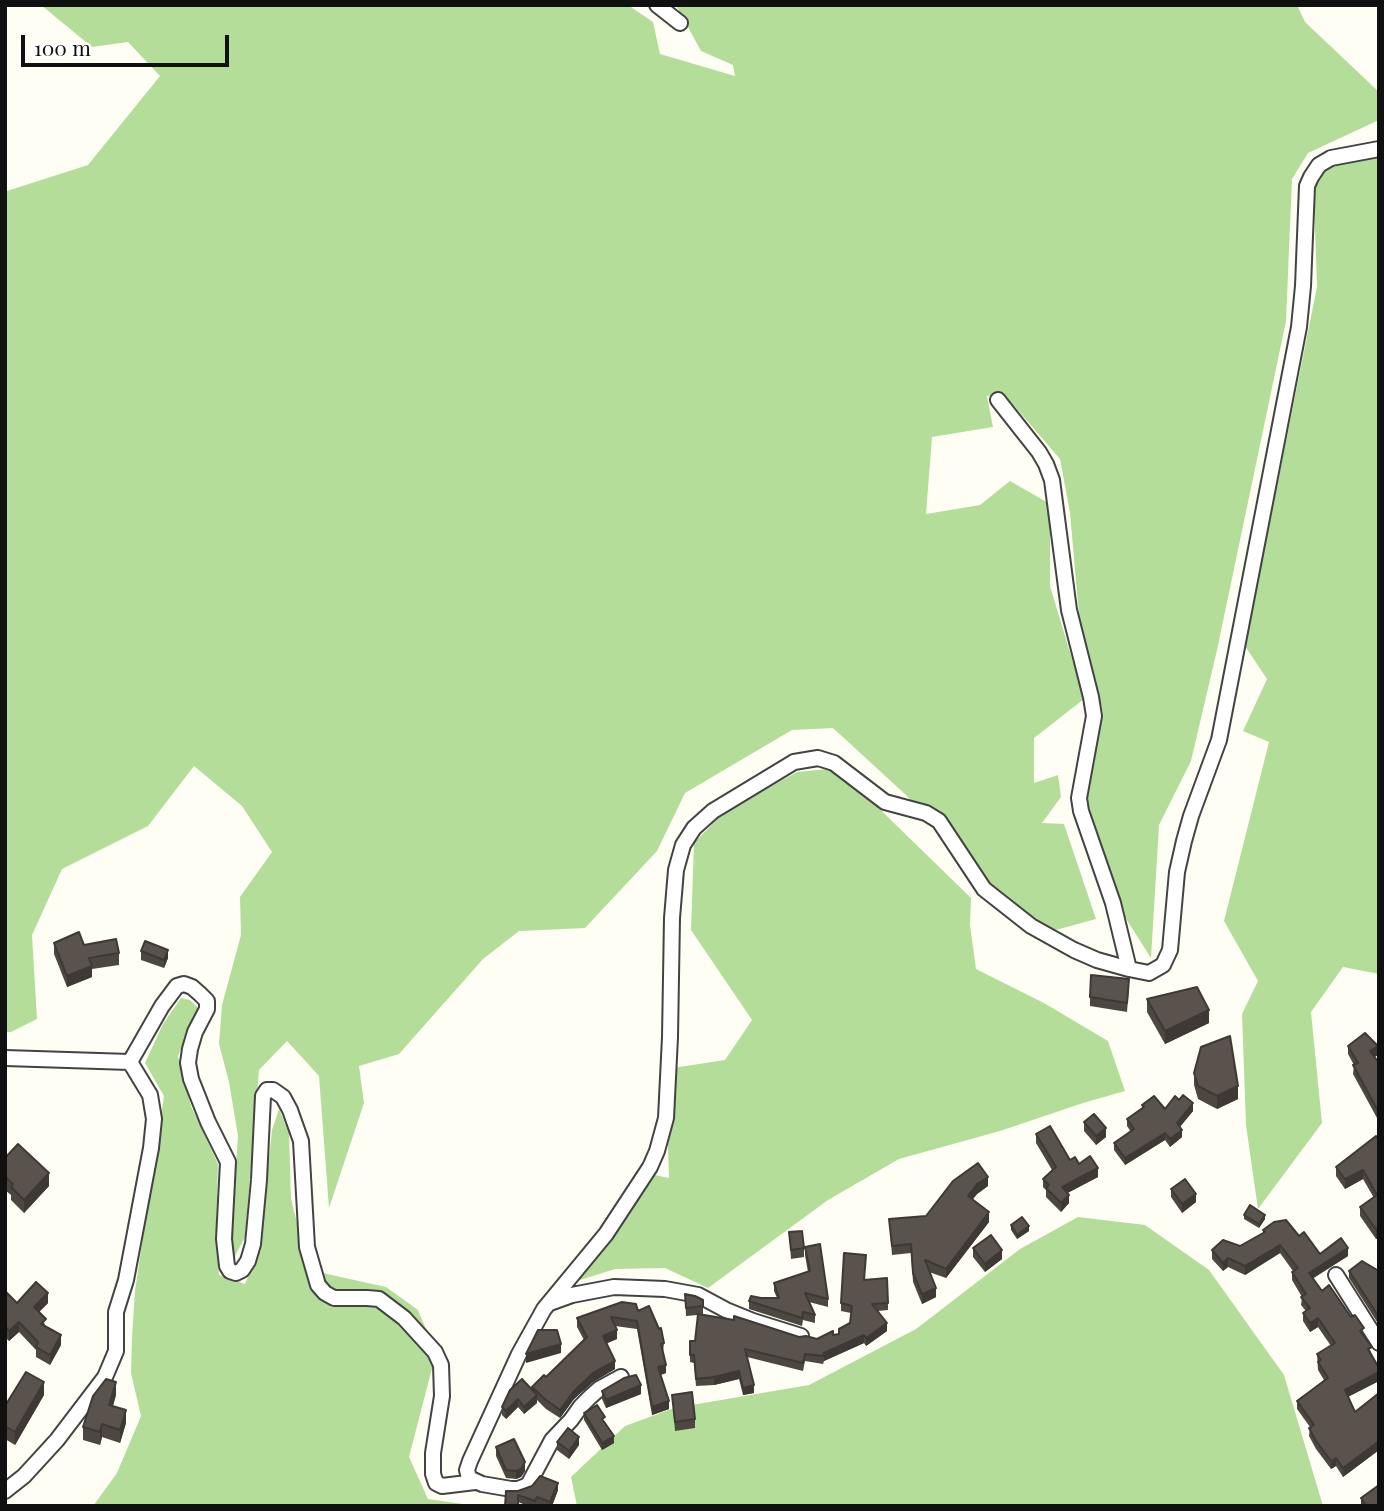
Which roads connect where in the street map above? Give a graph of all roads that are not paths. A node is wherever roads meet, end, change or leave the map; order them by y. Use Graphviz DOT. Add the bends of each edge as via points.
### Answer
graph roads {
  1 [pos="657,5"];
  2 [pos="680,23"];
  3 [pos="1379,149"];
  4 [pos="998,400"];
  5 [pos="1129,969"];
  6 [pos="5,1058"];
  7 [pos="130,1062"];
  8 [pos="1336,1275"];
  9 [pos="548,1304"];
  10 [pos="801,1336"];
  11 [pos="1379,1343"];
  12 [pos="621,1377"];
  13 [pos="475,1482"];
  14 [pos="5,1491"];
  1 -- 2 [label="street"];
  3 -- 5 [label="street" via="1331,158 1319,165 1307,186 1298,327 1219,740 1184,841 1170,950 1163,965 1152,972"];
  4 -- 5 [label="street" via="1039,452 1052,480 1069,610 1094,716 1081,783 1081,811 1114,903"];
  5 -- 9 [label="street" via="1074,950 998,902 984,890 932,816 885,802 834,763 818,758 794,762 713,811 683,845 674,890 662,1135 650,1167 606,1234"];
  6 -- 7 [label="street"];
  7 -- 13 [label="street" via="177,986 184,984 200,993 207,1001 206,1009 188,1063 228,1163 227,1266 236,1273 242,1270 253,1244 263,1096 273,1090 283,1097 301,1141 307,1247 318,1285 334,1298 379,1300 404,1318 435,1352 441,1365 442,1396 433,1474 442,1486"];
  7 -- 14 [label="street" via="150,1095 154,1119 126,1280 116,1311 116,1351 105,1377 72,1422"];
  8 -- 11 [label="street"];
  9 -- 10 [label="street" via="614,1287 665,1289 698,1295 753,1321"];
  9 -- 13 [label="street" via="519,1354 470,1461 467,1474"];
  12 -- 13 [label="street" via="581,1406 552,1440 528,1485 511,1489"];
}
